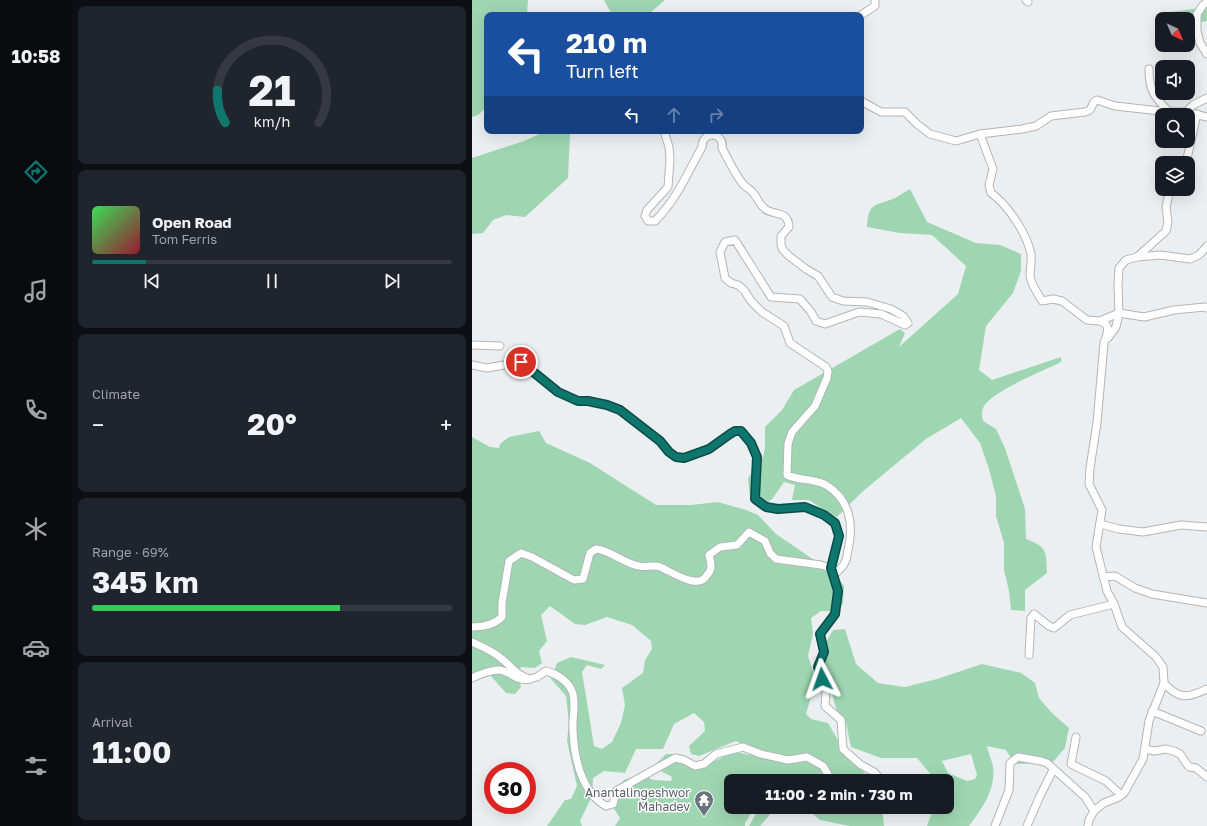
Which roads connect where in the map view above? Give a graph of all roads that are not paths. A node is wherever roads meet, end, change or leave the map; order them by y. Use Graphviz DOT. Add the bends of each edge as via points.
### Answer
graph roads {
  1 [pos="875,0"];
  2 [pos="1207,2"];
  3 [pos="864,13"];
  4 [pos="1207,54"];
  5 [pos="1149,69"];
  6 [pos="1207,98"];
  7 [pos="864,103"];
  8 [pos="1166,108"];
  9 [pos="1190,108"];
  10 [pos="1155,110"];
  11 [pos="1196,114"];
  12 [pos="1207,117"];
  13 [pos="665,134"];
  14 [pos="980,134"];
  15 [pos="1187,156"];
  16 [pos="1169,196"];
  17 [pos="1207,246"];
  18 [pos="1137,257"];
  19 [pos="1207,308"];
  20 [pos="1119,313"];
  21 [pos="1100,321"];
  22 [pos="1104,343"];
  23 [pos="472,345"];
  24 [pos="500,346"];
  25 [pos="472,365"];
  26 [pos="1100,524"];
  27 [pos="1207,527"];
  28 [pos="831,568"];
  29 [pos="1103,577"];
  30 [pos="1207,603"];
  31 [pos="1114,604"];
  32 [pos="472,627"];
  33 [pos="472,642"];
  34 [pos="1029,655"];
  35 [pos="472,678"];
  36 [pos="530,679"];
  37 [pos="1164,683"];
  38 [pos="1207,689"];
  39 [pos="1152,712"];
  40 [pos="1201,731"];
  41 [pos="1076,737"];
  42 [pos="1145,749"];
  43 [pos="1053,770"];
  44 [pos="828,774"];
  45 [pos="876,774"];
  46 [pos="1207,776"];
  47 [pos="1121,796"];
  48 [pos="1094,811"];
  49 [pos="995,826"];
  50 [pos="1027,826"];
  51 [pos="1088,826"];
  1 -- 3 [label="street" via="875,6"];
  2 -- 4 [label="street" via="1197,14 1197,31 1200,43"];
  5 -- 8 [label="street" via="1152,92"];
  6 -- 9 [label="street"];
  7 -- 14 [label="street" via="880,112 906,112 930,134 956,141"];
  10 -- 14 [label="street" via="1115,106 1097,100 1090,110 1085,112 1051,116 1036,126 1022,129"];
  11 -- 12 [label="street"];
  11 -- 15 [label="street"];
  13 -- 28 [label="street" via="670,159 668,187 647,210 645,216 648,221 655,221 666,210 702,147 703,140 715,135 721,139 722,148 732,167 745,186 755,195 759,204 786,217 789,221 789,227 781,236 781,246 789,256 818,276 832,297 843,301 867,302 891,309 903,316 908,323 905,325 881,314 859,312 820,324 800,299 771,297 735,240 725,242 720,252 725,278 744,290 762,312 784,326 790,343 826,367 828,371 815,406 792,432 788,444 786,476 824,484 834,490 845,504 850,518 850,542 845,563 837,572"];
  14 -- 21 [label="street" via="993,169 989,185 991,193 1013,216 1022,233 1031,255 1030,277 1042,301 1062,301 1086,320"];
  16 -- 18 [label="street" via="1166,231"];
  17 -- 18 [label="street" via="1199,255 1190,259 1160,255"];
  18 -- 20 [label="street" via="1126,260 1119,268"];
  19 -- 20 [label="street" via="1174,310 1144,317"];
  20 -- 21 [label="street"];
  20 -- 22 [label="street" via="1116,327"];
  21 -- 22 [label="street" via="1109,331"];
  22 -- 26 [label="street" via="1089,484 1102,510"];
  23 -- 24 [label="street"];
  25 -- 28 [label="street" via="487,368 521,362 558,392 578,401 607,405 620,410 676,457 684,458 709,449 735,431 741,431 751,443 757,457 755,499 766,507 778,509 805,507 835,523 839,536"];
  26 -- 27 [label="street" via="1143,532 1182,525"];
  26 -- 29 [label="street" via="1096,547"];
  28 -- 32 [label="street" via="776,559 765,541 749,532 737,545 720,547 709,555 711,569 700,582 693,582 659,566 629,563 610,552 596,549 590,553 583,579 574,580 521,553 509,561 502,617 482,627"];
  28 -- 45 [label="street" via="838,591 835,614 820,634 824,652 818,667 826,692 825,706 842,720 843,750"];
  29 -- 30 [label="street" via="1115,576 1135,588 1152,594"];
  29 -- 31 [label="street"];
  31 -- 34 [label="street" via="1070,615 1054,628 1034,614"];
  31 -- 37 [label="street" via="1122,627 1156,657 1163,668"];
  33 -- 36 [label="street" via="492,651 513,670"];
  35 -- 36 [label="street" via="500,670 523,681"];
  36 -- 44 [label="street" via="537,678 546,671 550,672 561,678 572,692 573,731 579,770 598,801 606,806 612,804 616,792 675,758 694,766 704,764 716,754 743,747 788,760 807,757 823,766"];
  37 -- 38 [label="street" via="1180,696 1192,695"];
  37 -- 39 [label="street"];
  39 -- 40 [label="street"];
  39 -- 42 [label="street"];
  41 -- 47 [label="street" via="1071,764 1106,781"];
  42 -- 46 [label="street" via="1174,751 1180,754 1189,767 1196,768"];
  42 -- 47 [label="street" via="1143,760"];
  43 -- 48 [label="street" via="1085,797"];
  43 -- 49 [label="street" via="1047,763 1026,758 1018,757 1010,763 1009,790"];
  43 -- 50 [label="street"];
  47 -- 48 [label="street" via="1104,803"];
  48 -- 51 [label="street"];
}
